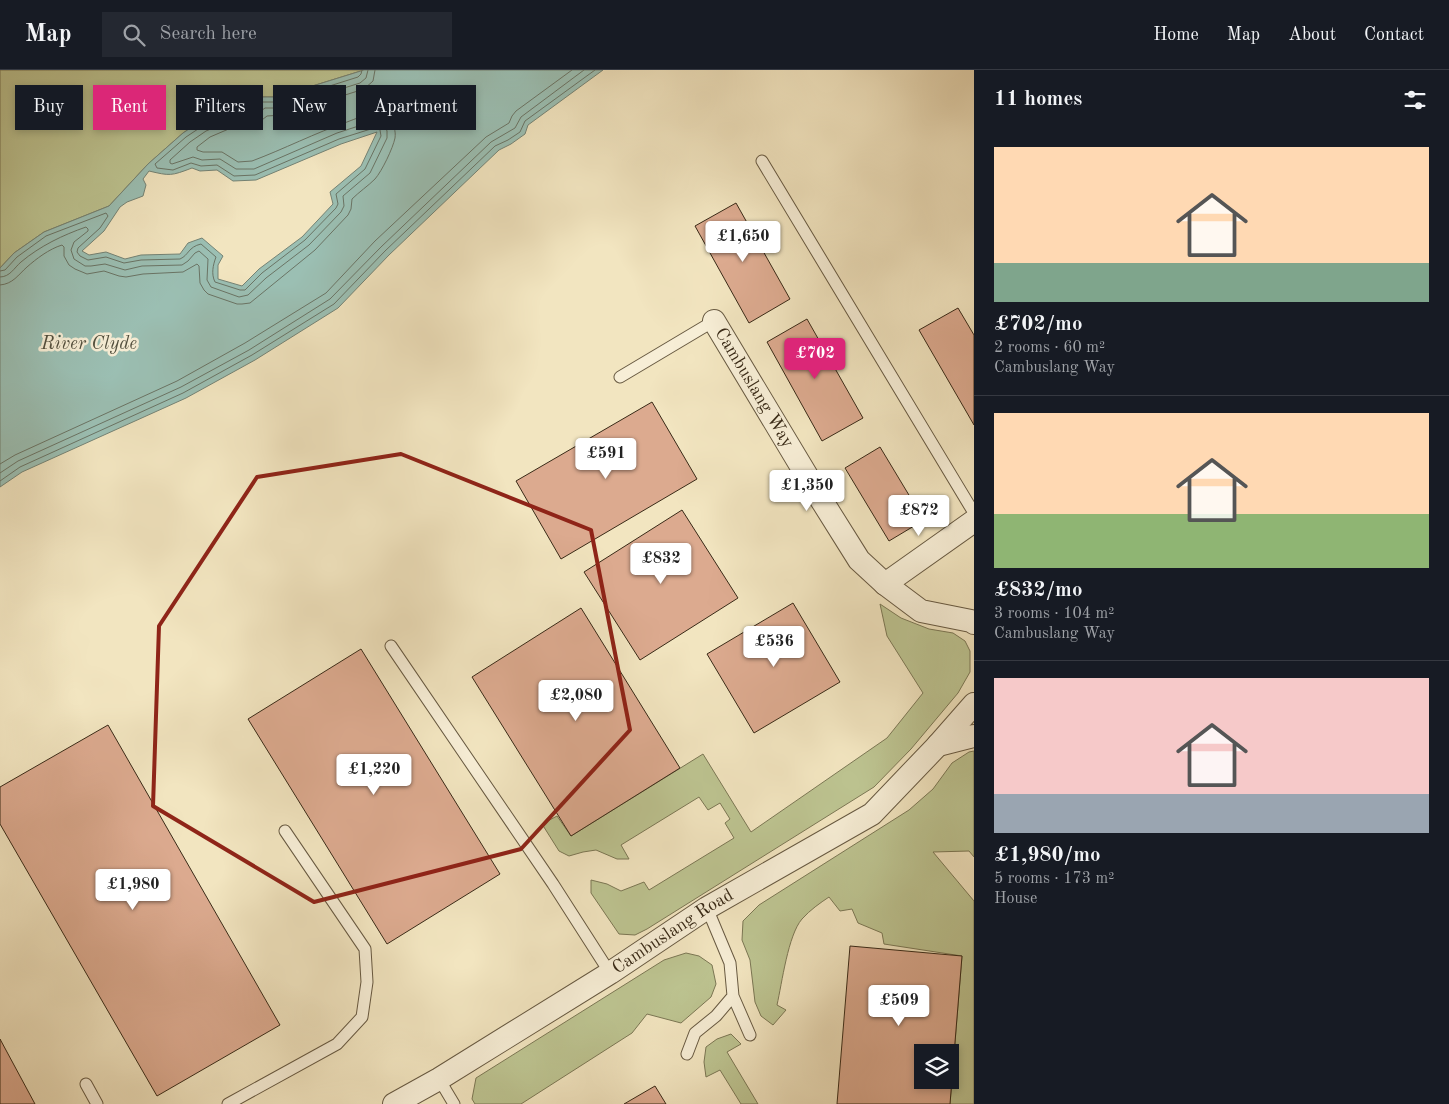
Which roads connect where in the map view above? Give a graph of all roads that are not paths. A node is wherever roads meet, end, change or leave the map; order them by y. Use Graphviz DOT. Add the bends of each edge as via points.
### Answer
graph roads {
  1 [pos="762,161"];
  2 [pos="714,322"];
  3 [pos="620,377"];
  4 [pos="974,513"];
  5 [pos="974,522"];
  6 [pos="885,584"];
  7 [pos="974,623"];
  8 [pos="391,646"];
  9 [pos="974,704"];
  10 [pos="974,736"];
  11 [pos="938,745"];
  12 [pos="286,831"];
  13 [pos="707,908"];
  14 [pos="610,973"];
  15 [pos="733,996"];
  16 [pos="750,1035"];
  17 [pos="687,1054"];
  18 [pos="439,1079"];
  19 [pos="86,1084"];
  20 [pos="97,1104"];
  21 [pos="228,1104"];
  22 [pos="394,1104"];
  23 [pos="454,1104"];
  1 -- 4 [label="lane"];
  2 -- 3 [label="lane, Cambuslang Way"];
  2 -- 6 [label="street, Cambuslang Way" via="859,560"];
  5 -- 6 [label="street"];
  6 -- 7 [label="street, Cambuslang Way" via="922,610"];
  8 -- 14 [label="lane"];
  9 -- 11 [label="street, Cambuslang Road"];
  10 -- 11 [label="street"];
  11 -- 13 [label="street, Cambuslang Road" via="872,814"];
  12 -- 21 [label="lane" via="365,949 367,982 362,1017 337,1044"];
  13 -- 14 [label="street, Cambuslang Road"];
  13 -- 15 [label="lane" via="730,963"];
  14 -- 18 [label="street, Cambuslang Road"];
  15 -- 16 [label="lane"];
  15 -- 17 [label="lane" via="716,1016 695,1032"];
  18 -- 22 [label="street, Cambuslang Road"];
  18 -- 23 [label="lane"];
  19 -- 20 [label="lane"];
}
